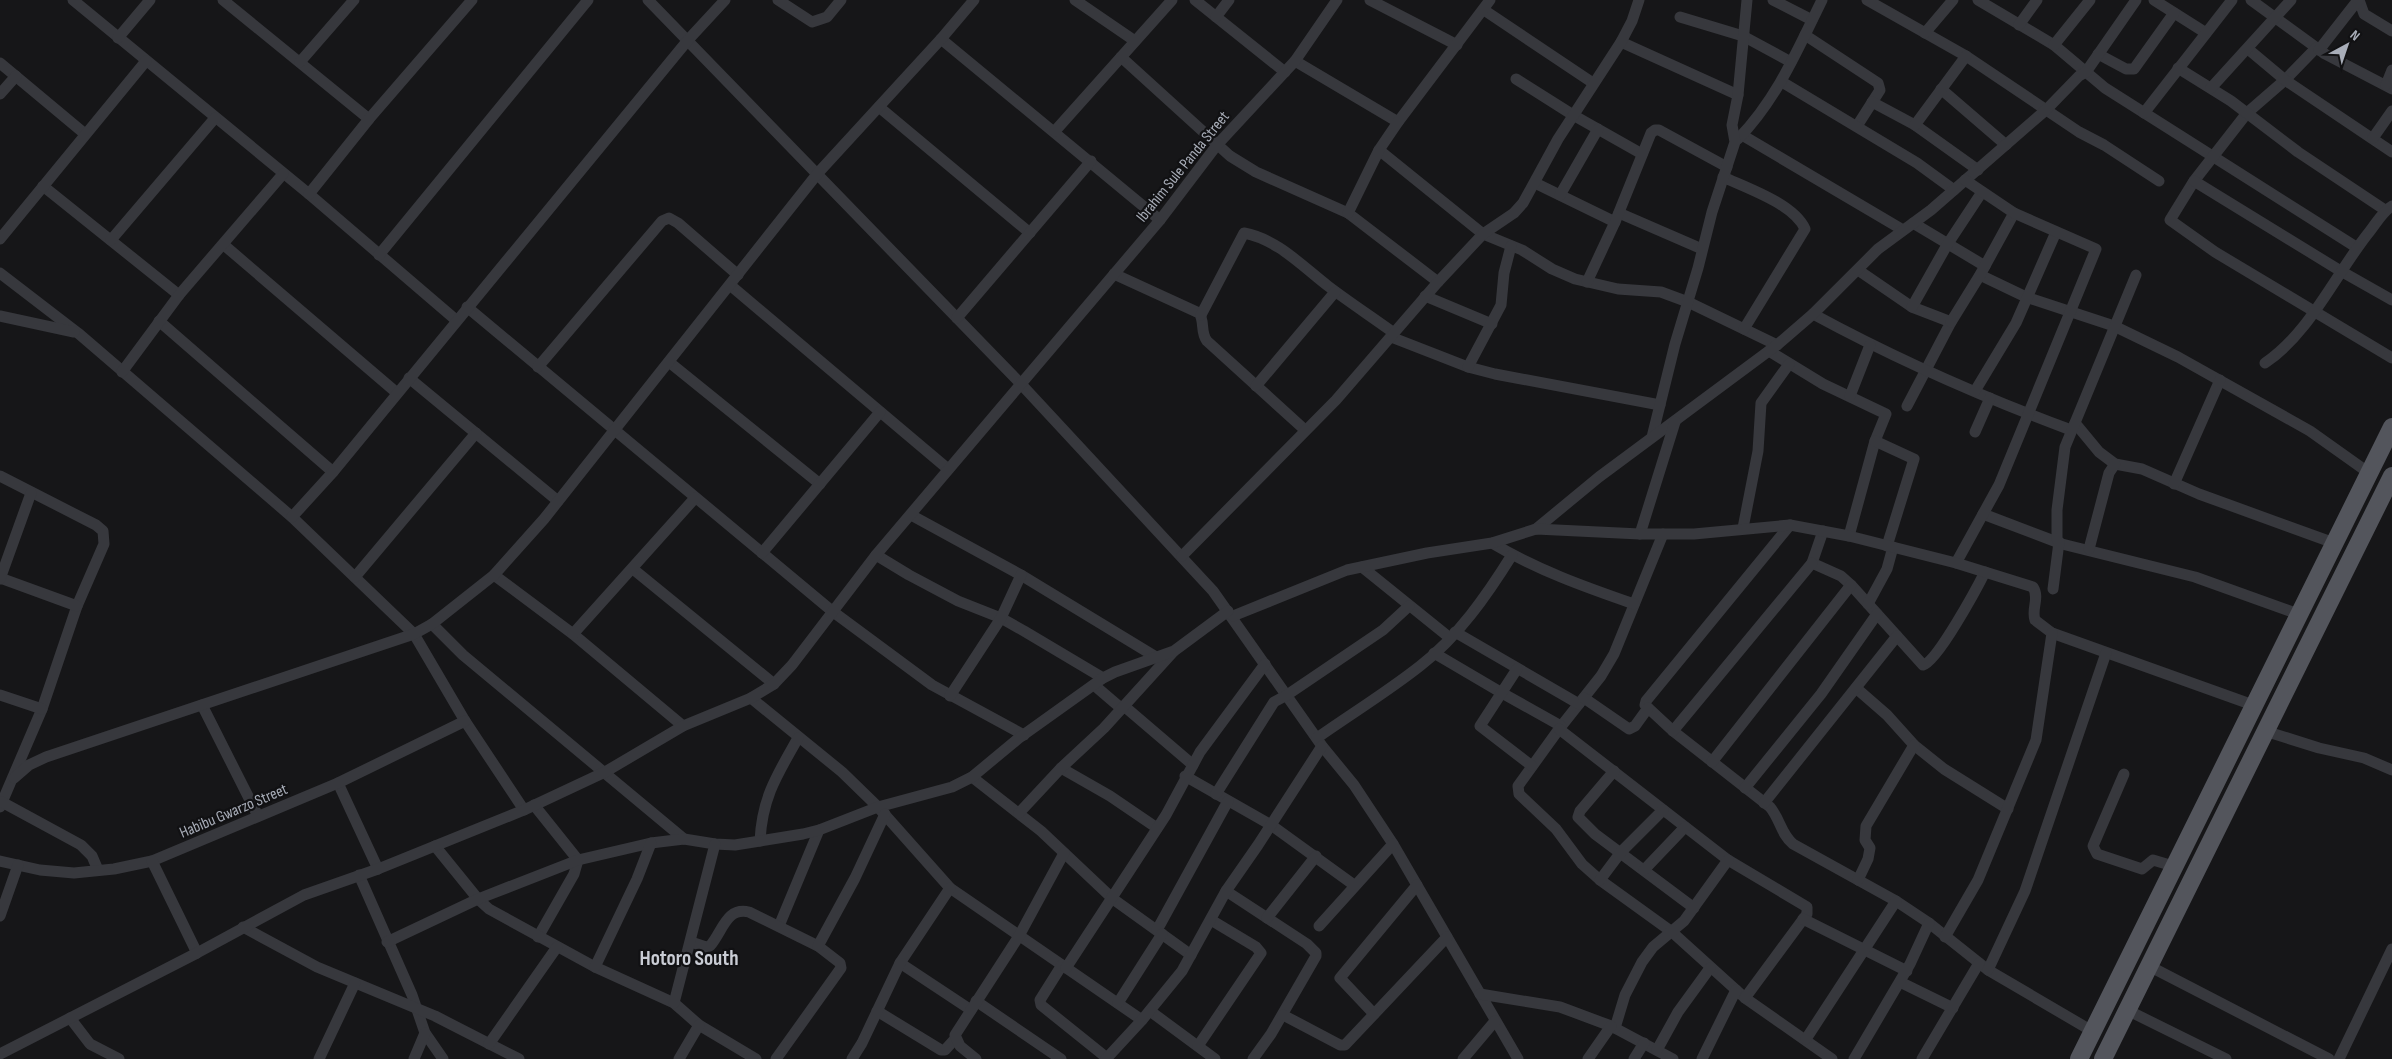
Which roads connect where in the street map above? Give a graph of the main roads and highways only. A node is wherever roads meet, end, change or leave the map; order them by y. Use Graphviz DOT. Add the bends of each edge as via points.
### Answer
graph roads {
  1 [pos="2392,427"];
  2 [pos="2392,476"];
  3 [pos="2079,1059"];
  4 [pos="2103,1059"];
  1 -- 3 [label="main road"];
  2 -- 4 [label="main road"];
}
